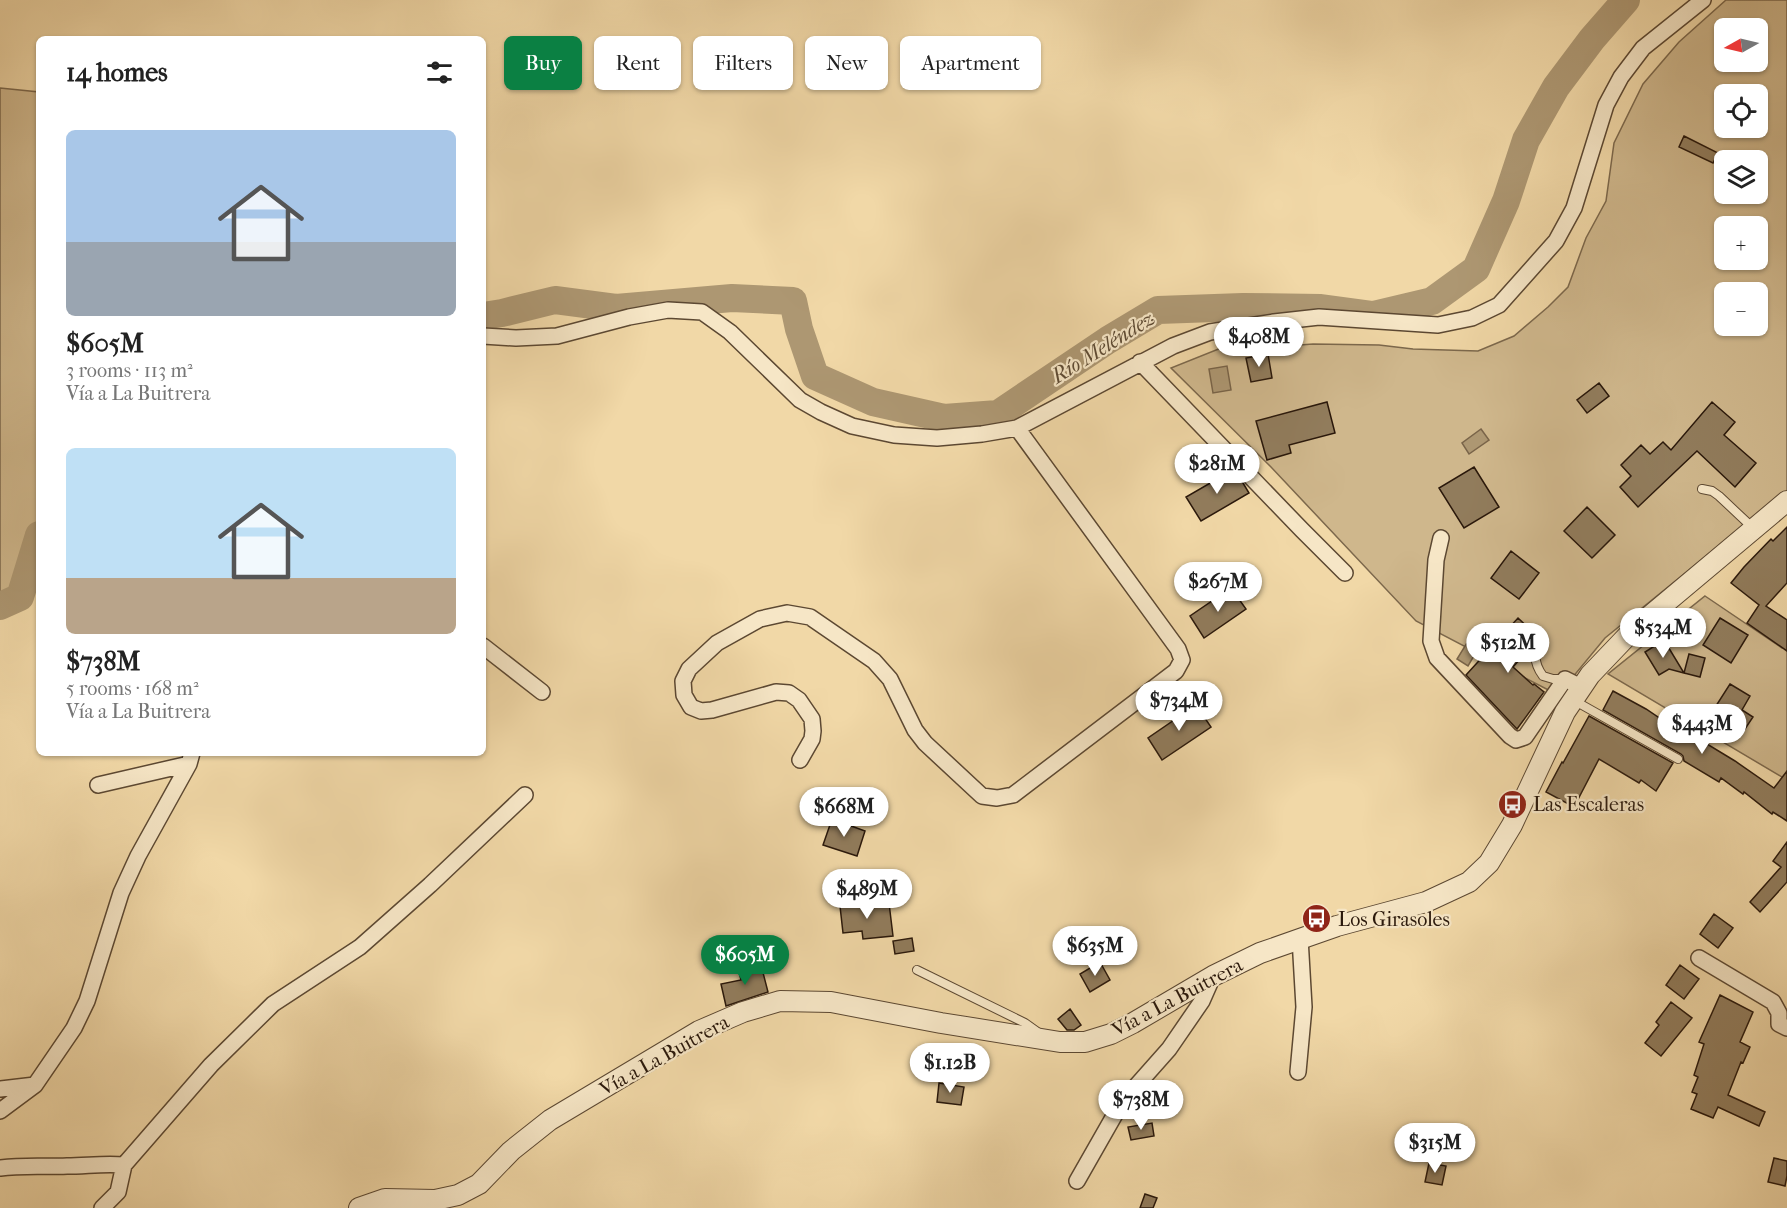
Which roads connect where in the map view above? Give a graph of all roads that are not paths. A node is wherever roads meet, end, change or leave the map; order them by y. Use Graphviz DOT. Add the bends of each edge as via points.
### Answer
graph roads {
  1 [pos="1703,0"];
  2 [pos="486,336"];
  3 [pos="1140,362"];
  4 [pos="1017,428"];
  5 [pos="1702,489"];
  6 [pos="1787,501"];
  7 [pos="1754,529"];
  8 [pos="1440,538"];
  9 [pos="1345,573"];
  10 [pos="486,648"];
  11 [pos="1536,650"];
  12 [pos="1572,689"];
  13 [pos="542,692"];
  14 [pos="191,758"];
  15 [pos="1678,759"];
  16 [pos="800,760"];
  17 [pos="98,785"];
  18 [pos="525,795"];
  19 [pos="1300,938"];
  20 [pos="1699,958"];
  21 [pos="917,970"];
  22 [pos="1213,976"];
  23 [pos="1787,1028"];
  24 [pos="1047,1039"];
  25 [pos="1298,1072"];
  26 [pos="35,1085"];
  27 [pos="0,1089"];
  28 [pos="0,1111"];
  29 [pos="124,1165"];
  30 [pos="0,1168"];
  31 [pos="1077,1181"];
  32 [pos="102,1208"];
  33 [pos="360,1208"];
  1 -- 3 [label="street" via="1643,48 1621,77 1606,105 1574,208 1556,241 1499,305 1472,318 1438,325 1319,317 1210,332"];
  2 -- 4 [label="street" via="557,336 668,310 702,312 730,333 800,400 852,426 894,435 937,438"];
  3 -- 4 [label="street"];
  3 -- 9 [label="street"];
  4 -- 16 [label="street" via="1178,650 1182,660 1176,671 1013,795 997,798 982,796 925,743 890,679 874,661 810,617 787,613 760,619 717,643 689,669 683,681 684,695 691,707 701,711 776,692 789,693 812,719 812,739"];
  5 -- 7 [label="lane" via="1719,496"];
  6 -- 7 [label="street, Vía a La Buitrera"];
  7 -- 12 [label="street, Vía a La Buitrera" via="1632,632"];
  8 -- 12 [label="street" via="1431,641 1437,658 1516,740 1525,736"];
  10 -- 13 [label="street"];
  11 -- 12 [label="lane" via="1537,664 1544,676"];
  12 -- 15 [label="lane" via="1625,728"];
  12 -- 19 [label="street, Vía a La Buitrera" via="1512,825 1489,863 1469,882 1426,902"];
  14 -- 17 [label="street"];
  14 -- 26 [label="street" via="121,893 79,1019"];
  18 -- 29 [label="street" via="360,946 273,1004 211,1065"];
  19 -- 22 [label="street, Vía a La Buitrera"];
  19 -- 25 [label="street" via="1304,1007"];
  20 -- 23 [label="street" via="1773,1002 1779,1012 1779,1024"];
  21 -- 24 [label="lane" via="1025,1023"];
  22 -- 24 [label="street, Vía a La Buitrera" via="1111,1034 1084,1042"];
  22 -- 31 [label="street" via="1202,1001 1169,1049 1122,1102"];
  24 -- 33 [label="street, Vía a La Buitrera" via="831,1002 780,1000 699,1031 550,1120 511,1151 479,1184 458,1195 435,1200 385,1198"];
  26 -- 27 [label="street"];
  26 -- 28 [label="street"];
  29 -- 30 [label="street"];
  29 -- 32 [label="street" via="118,1192"];
}
